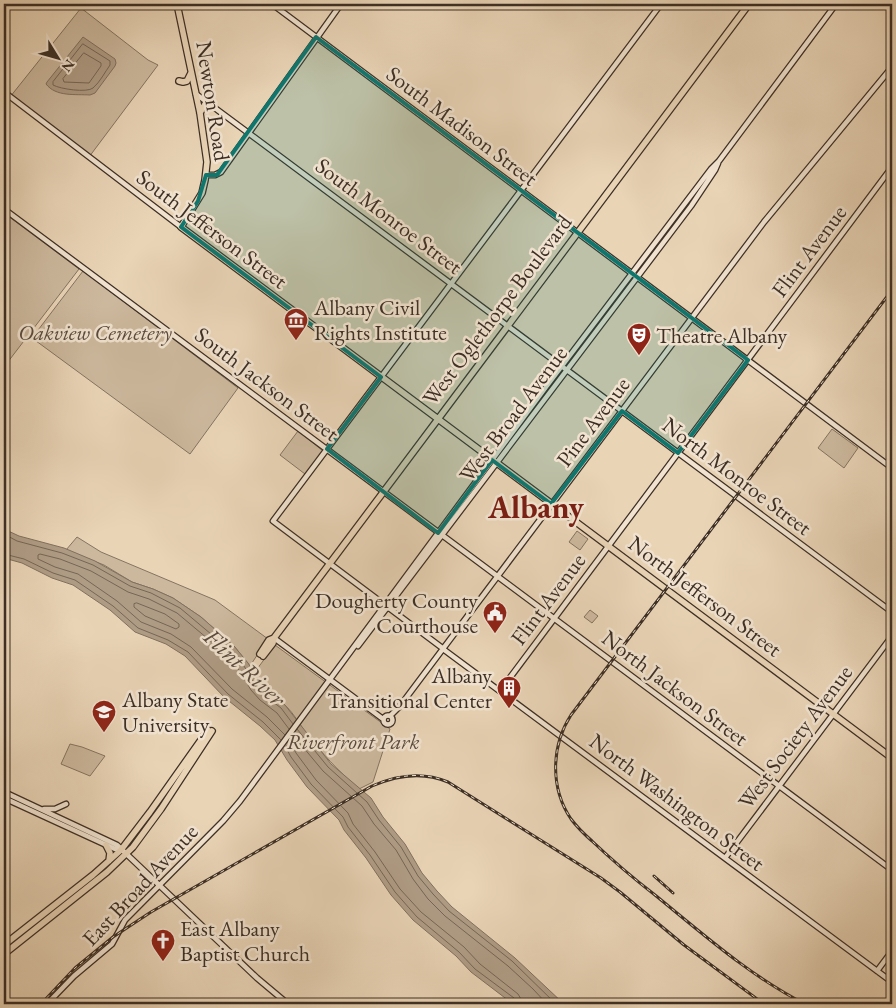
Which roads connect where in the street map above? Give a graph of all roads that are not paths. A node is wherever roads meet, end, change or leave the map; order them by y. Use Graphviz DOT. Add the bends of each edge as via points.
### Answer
graph roads {
  1 [pos="177,4"];
  2 [pos="272,4"];
  3 [pos="340,4"];
  4 [pos="661,4"];
  5 [pos="749,4"];
  6 [pos="836,4"];
  7 [pos="316,37"];
  8 [pos="892,67"];
  9 [pos="191,70"];
  10 [pos="179,81"];
  11 [pos="4,92"];
  12 [pos="196,94"];
  13 [pos="212,106"];
  14 [pos="200,113"];
  15 [pos="249,133"];
  16 [pos="719,161"];
  17 [pos="892,167"];
  18 [pos="206,175"];
  19 [pos="521,191"];
  20 [pos="4,208"];
  21 [pos="181,227"];
  22 [pos="577,233"];
  23 [pos="632,274"];
  24 [pos="636,278"];
  25 [pos="451,283"];
  26 [pos="692,318"];
  27 [pos="507,325"];
  28 [pos="748,360"];
  29 [pos="562,366"];
  30 [pos="567,371"];
  31 [pos="381,377"];
  32 [pos="622,411"];
  33 [pos="437,419"];
  34 [pos="327,450"];
  35 [pos="678,453"];
  36 [pos="494,462"];
  37 [pos="892,468"];
  38 [pos="383,491"];
  39 [pos="551,504"];
  40 [pos="440,534"];
  41 [pos="608,546"];
  42 [pos="329,564"];
  43 [pos="497,576"];
  44 [pos="386,606"];
  45 [pos="892,612"];
  46 [pos="554,619"];
  47 [pos="892,636"];
  48 [pos="274,638"];
  49 [pos="442,648"];
  50 [pos="262,655"];
  51 [pos="329,681"];
  52 [pos="500,691"];
  53 [pos="834,714"];
  54 [pos="391,718"];
  55 [pos="383,719"];
  56 [pos="892,758"];
  57 [pos="176,776"];
  58 [pos="252,785"];
  59 [pos="779,786"];
  60 [pos="4,792"];
  61 [pos="4,798"];
  62 [pos="66,804"];
  63 [pos="40,809"];
  64 [pos="161,809"];
  65 [pos="106,845"];
  66 [pos="124,852"];
  67 [pos="725,858"];
  68 [pos="109,861"];
  69 [pos="892,870"];
  70 [pos="160,885"];
  71 [pos="4,945"];
  72 [pos="892,951"];
  73 [pos="4,954"];
  74 [pos="877,971"];
  75 [pos="892,982"];
  76 [pos="47,1004"];
  77 [pos="288,1004"];
  1 -- 9 [label="main road, Newton Road"];
  2 -- 7 [label="main road, South Madison Street"];
  3 -- 7 [label="main road"];
  4 -- 19 [label="main road"];
  5 -- 22 [label="main road, West Oglethorpe Boulevard"];
  6 -- 16 [label="main road, West Broad Avenue"];
  7 -- 15 [label="main road"];
  7 -- 19 [label="main road, South Madison Street"];
  8 -- 26 [label="main road, Pine Avenue" via="764,222"];
  9 -- 10 [label="main road" via="187,81"];
  9 -- 12 [label="main road, Newton Road"];
  11 -- 21 [label="main road, South Jefferson Street"];
  12 -- 13 [label="main road, South Monroe Street"];
  12 -- 14 [label="main road, Newton Road"];
  13 -- 14 [label="main road" via="205,104"];
  13 -- 15 [label="main road, South Monroe Street"];
  14 -- 18 [label="main road, Newton Road" via="207,153"];
  15 -- 18 [label="main road" via="221,172"];
  15 -- 25 [label="main road, South Monroe Street"];
  16 -- 23 [label="main road, West Broad Avenue"];
  16 -- 24 [label="main road, West Broad Avenue" via="709,180"];
  17 -- 28 [label="main road, Flint Avenue"];
  18 -- 21 [label="main road, Newton Road" via="198,201"];
  19 -- 22 [label="main road, South Madison Street"];
  19 -- 25 [label="main road"];
  20 -- 34 [label="main road, South Jackson Street"];
  21 -- 31 [label="main road, South Jefferson Street"];
  22 -- 23 [label="main road, South Madison Street"];
  22 -- 27 [label="main road, West Oglethorpe Boulevard"];
  23 -- 24 [label="main road, South Madison Street"];
  23 -- 29 [label="main road, West Broad Avenue"];
  24 -- 26 [label="main road, South Madison Street"];
  24 -- 30 [label="main road, West Broad Avenue"];
  25 -- 27 [label="main road, South Monroe Street"];
  25 -- 31 [label="main road"];
  26 -- 28 [label="main road, South Madison Street"];
  26 -- 32 [label="main road, Pine Avenue"];
  27 -- 29 [label="main road, South Monroe Street"];
  27 -- 33 [label="main road, West Oglethorpe Boulevard"];
  28 -- 35 [label="main road, Flint Avenue"];
  28 -- 37 [label="main road, South Madison Street"];
  29 -- 30 [label="main road, North Monroe Street"];
  29 -- 36 [label="main road, West Broad Avenue"];
  30 -- 32 [label="main road, North Monroe Street"];
  30 -- 36 [label="main road, West Broad Avenue"];
  31 -- 33 [label="main road, South Jefferson Street"];
  31 -- 34 [label="main road"];
  32 -- 35 [label="main road, North Monroe Street"];
  32 -- 39 [label="main road, Pine Avenue"];
  33 -- 36 [label="main road, South Jefferson Street"];
  33 -- 38 [label="main road, West Oglethorpe Boulevard"];
  34 -- 38 [label="main road, South Jackson Street"];
  34 -- 42 [label="main road, North Washington Street" via="273,521"];
  35 -- 41 [label="main road, Flint Avenue"];
  35 -- 45 [label="main road, North Monroe Street"];
  36 -- 39 [label="main road, North Jefferson Street"];
  36 -- 40 [label="main road, West Broad Avenue"];
  38 -- 40 [label="main road, South Jackson Street"];
  38 -- 42 [label="main road, West Oglethorpe Boulevard"];
  39 -- 41 [label="main road, North Jefferson Street"];
  39 -- 43 [label="main road, Pine Avenue"];
  40 -- 43 [label="main road, North Jackson Street"];
  40 -- 44 [label="main road, West Broad Avenue"];
  41 -- 46 [label="main road, Flint Avenue"];
  41 -- 53 [label="main road, North Jefferson Street"];
  42 -- 44 [label="main road, North Washington Street"];
  42 -- 48 [label="main road, West Oglethorpe Boulevard"];
  43 -- 46 [label="main road, North Jackson Street"];
  43 -- 49 [label="main road, Pine Avenue"];
  44 -- 49 [label="main road, North Washington Street"];
  44 -- 51 [label="main road, West Broad Avenue"];
  46 -- 52 [label="main road, Flint Avenue"];
  46 -- 59 [label="main road, North Jackson Street"];
  47 -- 53 [label="main road, West Society Avenue"];
  48 -- 50 [label="main road, West Oglethorpe Boulevard" via="269,640"];
  48 -- 51 [label="main road"];
  49 -- 52 [label="main road, North Washington Street"];
  49 -- 54 [label="main road, Pine Avenue"];
  51 -- 55 [label="main road"];
  51 -- 58 [label="main road, West Broad Avenue"];
  52 -- 67 [label="main road, North Washington Street"];
  53 -- 56 [label="main road, North Jefferson Street"];
  53 -- 59 [label="main road, West Society Avenue"];
  54 -- 55 [label="main road" via="385,716"];
  54 -- 55 [label="main road" via="386,724"];
  57 -- 64 [label="main road" via="160,804"];
  57 -- 64 [label="main road" via="210,729"];
  57 -- 66 [label="main road"];
  58 -- 70 [label="main road, East Broad Avenue" via="223,821"];
  59 -- 67 [label="main road, West Society Avenue"];
  59 -- 69 [label="main road, North Jackson Street"];
  60 -- 63 [label="main road"];
  61 -- 65 [label="main road"];
  62 -- 63 [label="main road" via="54,809"];
  63 -- 66 [label="main road" via="117,845"];
  64 -- 66 [label="main road" via="135,844"];
  65 -- 66 [label="main road"];
  65 -- 68 [label="main road"];
  66 -- 68 [label="main road"];
  66 -- 70 [label="main road"];
  66 -- 73 [label="main road" via="107,872"];
  67 -- 74 [label="main road, North Washington Street"];
  68 -- 71 [label="main road"];
  70 -- 76 [label="main road, East Broad Avenue" via="125,920 112,944 80,970"];
  70 -- 77 [label="main road"];
  72 -- 74 [label="main road"];
  74 -- 75 [label="main road, North Washington Street"];
}
